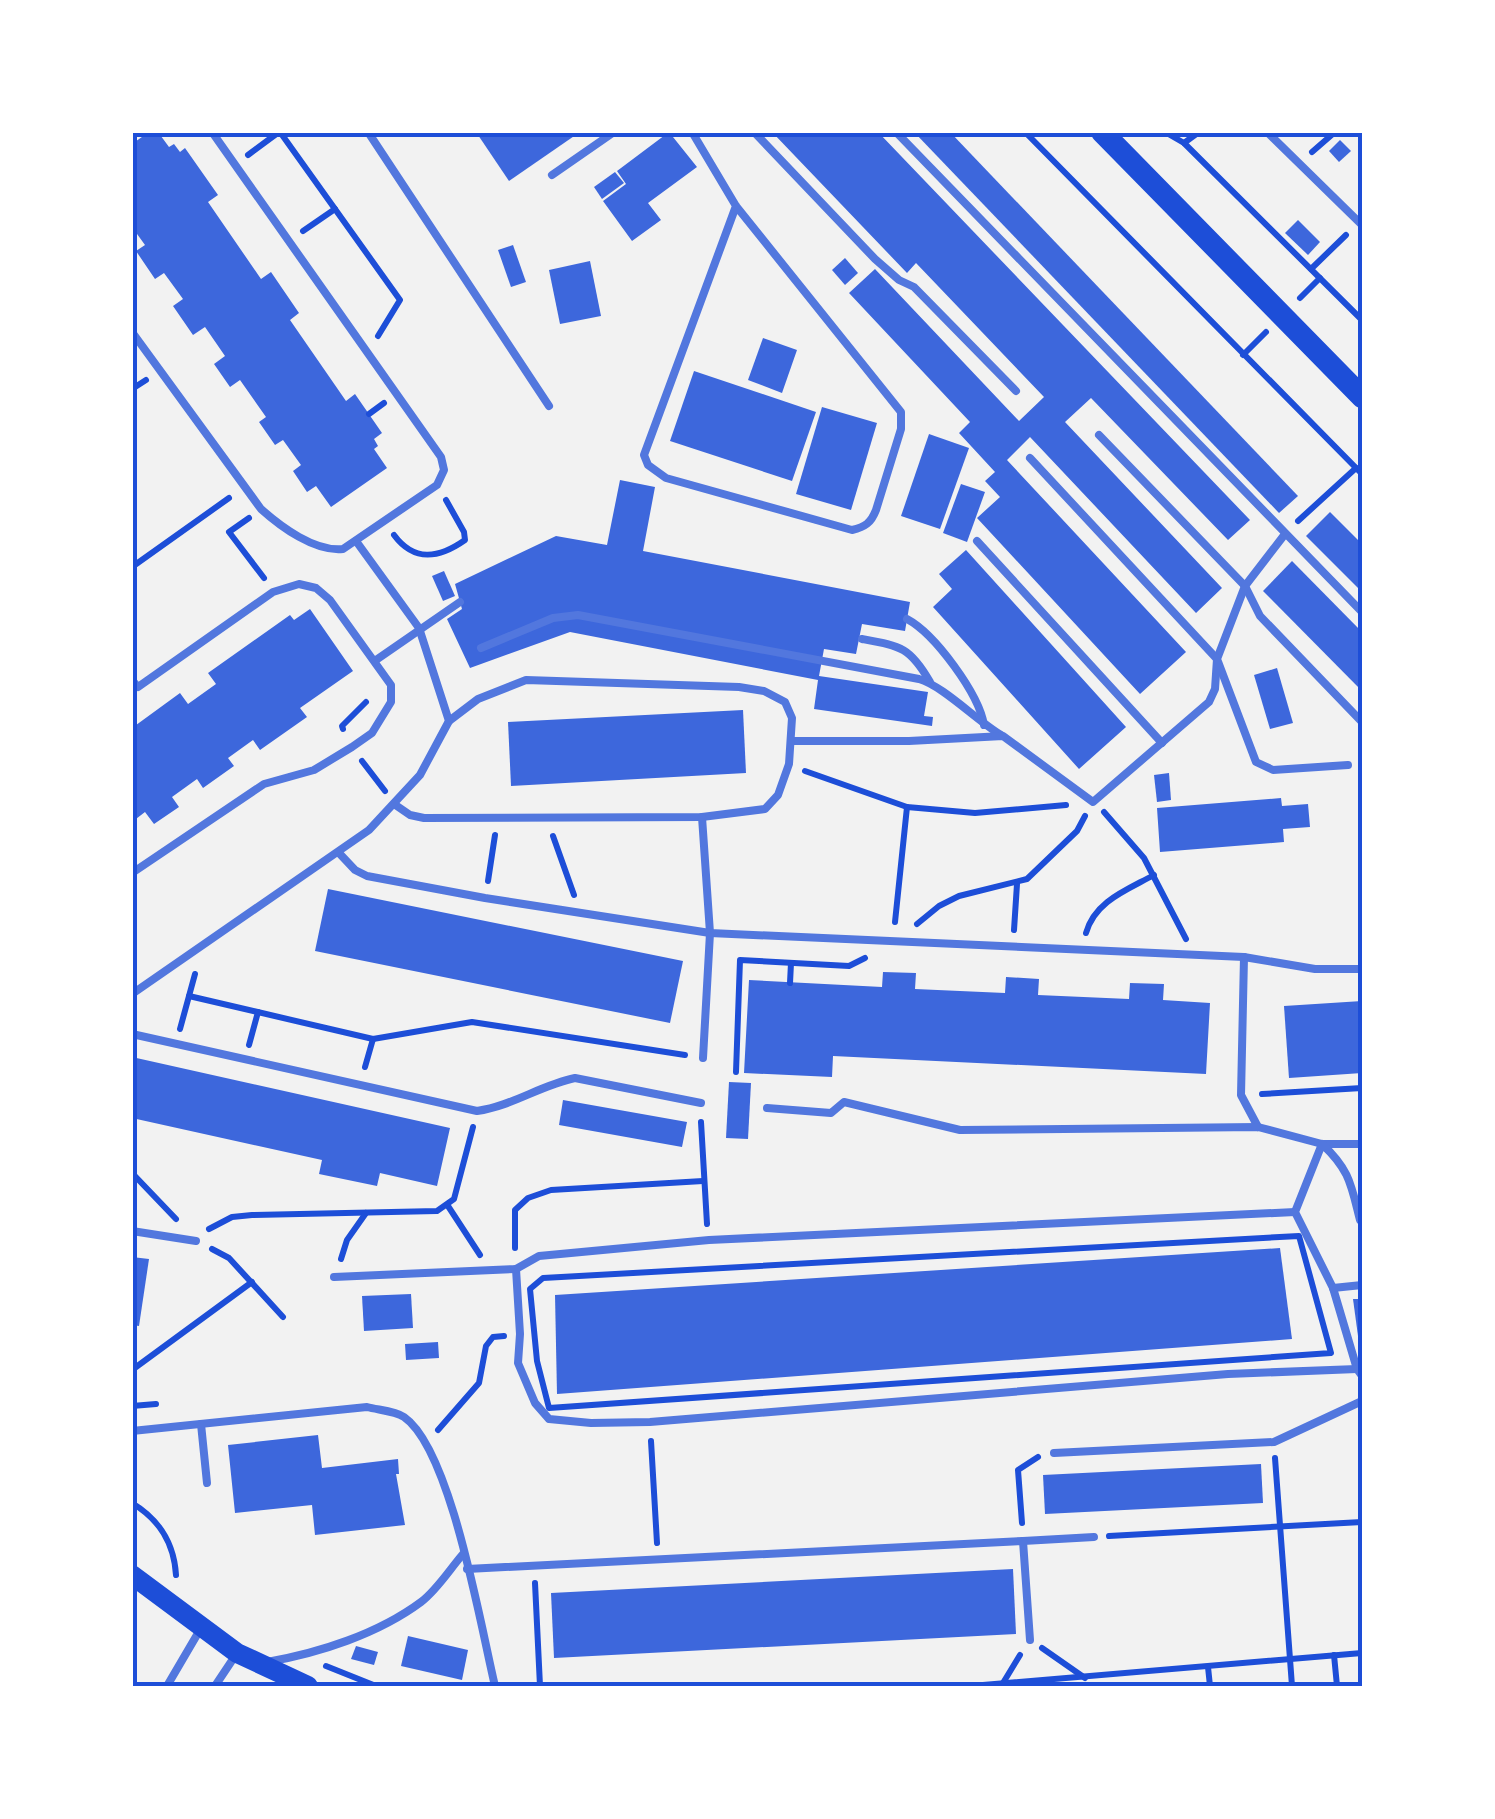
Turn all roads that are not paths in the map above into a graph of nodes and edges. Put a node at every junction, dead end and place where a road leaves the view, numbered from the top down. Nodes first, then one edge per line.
1 (212, 132) edge
2 (368, 132) edge
3 (614, 132) edge
4 (692, 132) edge
5 (754, 132) edge
6 (896, 132) edge
7 (1102, 132) edge
8 (1266, 132) edge
9 (552, 175) dead end
10 (736, 206) junction
11 (1362, 225) edge
12 (132, 332) edge
13 (1016, 390) dead end
14 (1362, 397) edge
15 (549, 406) dead end
16 (1099, 434) dead end
17 (1030, 458) dead end
18 (1285, 534) junction
19 (356, 541) junction
20 (977, 541) dead end
21 (1245, 586) junction
22 (460, 602) dead end
23 (1362, 612) edge
24 (907, 620) dead end
25 (419, 628) junction
26 (862, 639) dead end
27 (480, 648) dead end
28 (376, 660) junction
29 (1217, 660) junction
30 (930, 682) junction
31 (134, 686) edge
32 (448, 721) junction
33 (1362, 722) edge
34 (984, 724) junction
35 (1003, 736) junction
36 (791, 741) junction
37 (1162, 743) junction
38 (1348, 765) dead end
39 (394, 804) junction
40 (702, 817) junction
41 (338, 853) junction
42 (132, 874) edge
43 (710, 932) junction
44 (1244, 957) junction
45 (1362, 969) edge
46 (132, 994) edge
47 (132, 1034) edge
48 (703, 1058) road end
49 (702, 1102) dead end
50 (766, 1108) dead end
51 (1258, 1128) junction
52 (1322, 1144) junction
53 (1362, 1144) edge
54 (1295, 1212) junction
55 (1360, 1220) dead end
56 (132, 1231) edge
57 (196, 1241) road end
58 (516, 1269) junction
59 (334, 1277) road end
60 (1362, 1286) edge
61 (1333, 1288) junction
62 (1360, 1372) edge
63 (1362, 1401) edge
64 (201, 1424) junction
65 (132, 1431) edge
66 (1054, 1454) road end
67 (208, 1483) dead end
68 (1094, 1537) road end
69 (1024, 1541) junction
70 (463, 1554) junction
71 (467, 1569) junction
72 (132, 1575) edge
73 (200, 1628) junction
74 (1030, 1640) road end
75 (246, 1658) junction
76 (167, 1686) edge
77 (215, 1686) edge
78 (308, 1686) edge
79 (495, 1686) edge

1 - 19 lane
2 - 15 lane
3 - 9 lane
4 - 10 lane
5 - 13 lane
6 - 18 lane
7 - 14 main road
8 - 11 lane
10 - 10 lane
12 - 19 lane
16 - 21 lane
17 - 29 lane
18 - 21 lane
18 - 23 lane
19 - 25 lane
20 - 37 lane
21 - 29 lane
21 - 33 lane
22 - 25 lane
24 - 34 lane
25 - 28 lane
25 - 32 lane
26 - 30 lane
27 - 30 lane
28 - 31 lane
28 - 42 lane
29 - 37 lane
29 - 38 lane
30 - 34 lane
32 - 36 lane
32 - 39 lane
34 - 35 lane
35 - 36 lane
35 - 37 lane
36 - 40 lane
39 - 40 lane
39 - 41 lane
40 - 43 lane
41 - 43 lane
41 - 46 lane
43 - 44 lane
43 - 48 lane
44 - 45 lane
44 - 51 lane
47 - 49 lane
50 - 51 lane
51 - 52 lane
52 - 53 lane
52 - 54 lane
52 - 55 lane
54 - 58 lane
54 - 61 lane
56 - 57 lane
58 - 59 lane
58 - 62 lane
60 - 61 lane
61 - 62 lane
63 - 66 lane
64 - 65 lane
64 - 67 lane
64 - 70 lane
68 - 69 lane
69 - 71 lane
69 - 74 lane
70 - 71 lane
70 - 75 lane
71 - 79 lane
72 - 73 main road
73 - 75 main road
73 - 76 lane
75 - 77 lane
75 - 78 main road

